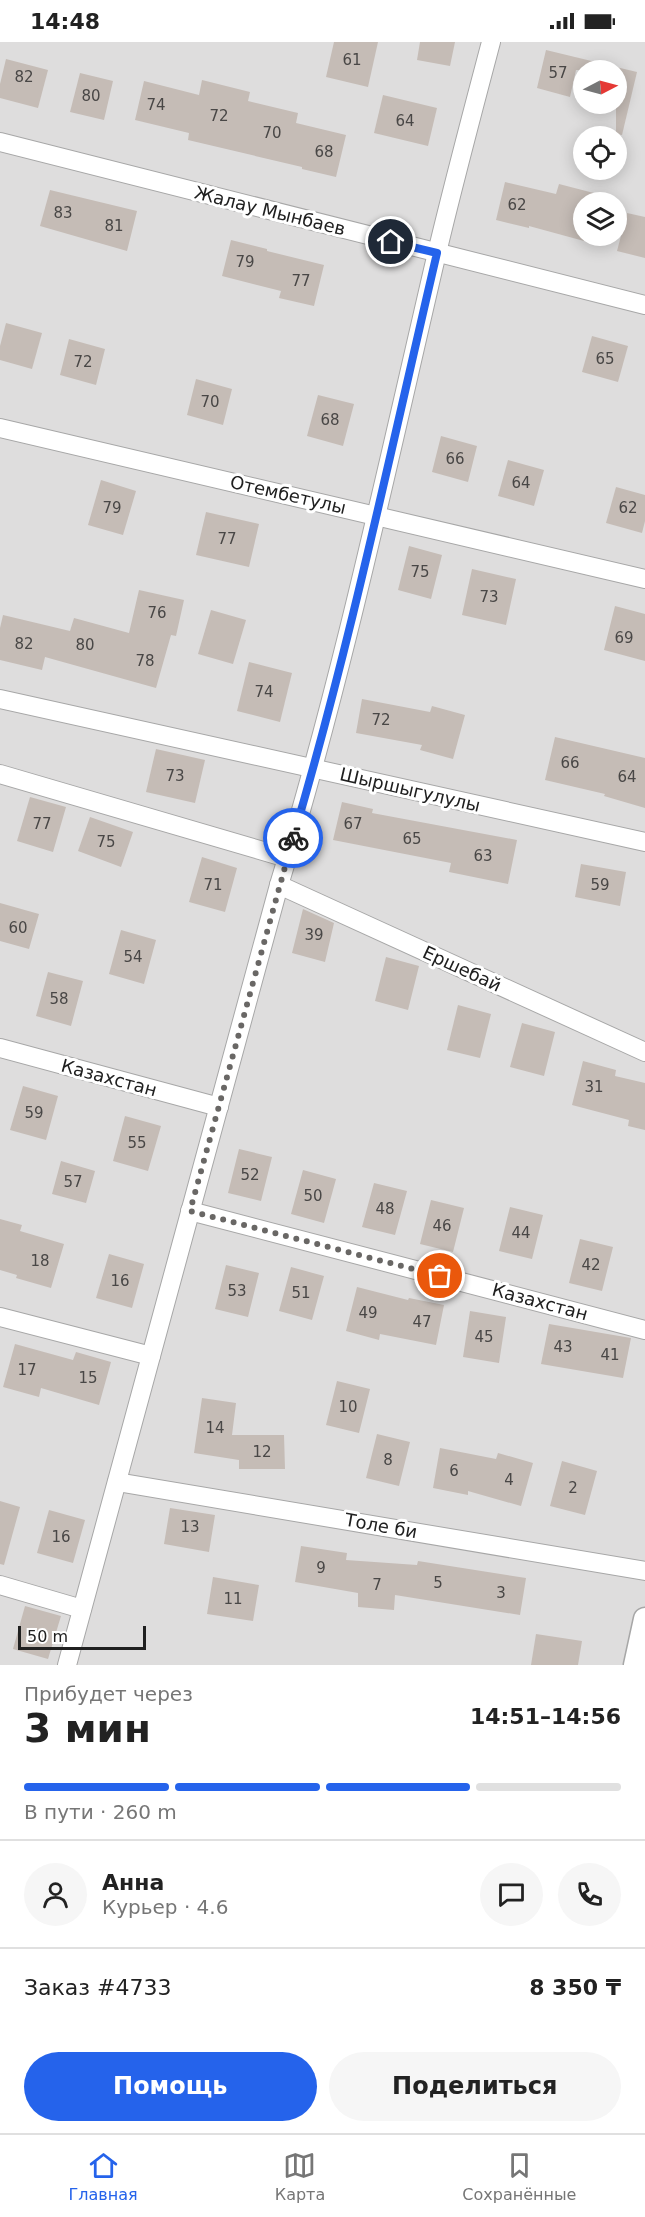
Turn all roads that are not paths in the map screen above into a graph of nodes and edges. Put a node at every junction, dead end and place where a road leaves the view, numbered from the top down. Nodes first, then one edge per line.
1 (491, 42) edge
2 (0, 142) edge
3 (437, 253) junction
4 (645, 305) edge
5 (0, 428) edge
6 (376, 515) junction
7 (645, 579) edge
8 (0, 699) edge
9 (314, 768) junction
10 (0, 774) edge
11 (645, 842) edge
12 (287, 858) junction
13 (279, 885) junction
14 (0, 1048) edge
15 (645, 1052) edge
16 (219, 1107) junction
17 (190, 1211) junction
18 (0, 1317) edge
19 (645, 1330) edge
20 (151, 1356) junction
21 (117, 1482) junction
22 (645, 1571) edge
23 (0, 1585) edge
24 (82, 1609) junction
25 (645, 1619) edge
26 (67, 1665) edge
27 (635, 1665) edge

1 - 3 street
2 - 3 street, Жалау Мынбаев
3 - 4 street, Жалау Мынбаев
3 - 6 street
5 - 6 street, Отембетулы
6 - 7 street, Отембетулы
6 - 9 street
8 - 9 street, Шыршыгулулы
9 - 11 street, Шыршыгулулы
9 - 12 street
10 - 12 street
12 - 13 street
13 - 15 street, Ершебай
13 - 16 street
14 - 16 street, Казахстан
16 - 17 street
17 - 19 street, Казахстан
17 - 20 street
18 - 20 street
20 - 21 street
21 - 22 street, Толе би
21 - 24 street
23 - 24 street
24 - 26 street
25 - 27 street

